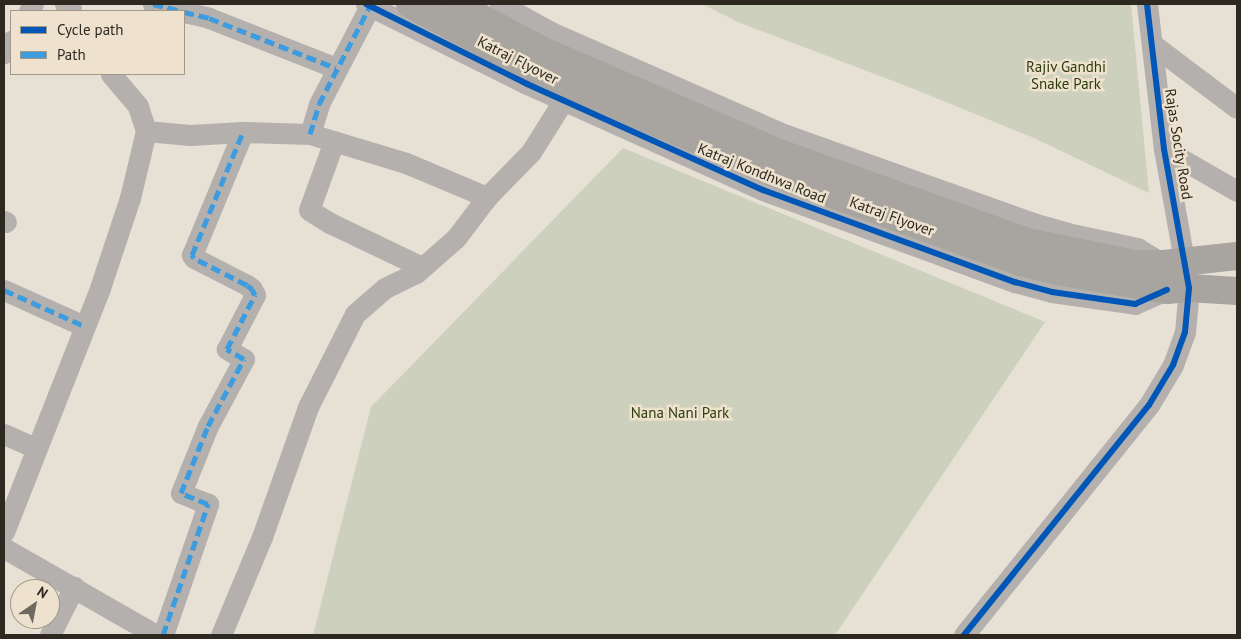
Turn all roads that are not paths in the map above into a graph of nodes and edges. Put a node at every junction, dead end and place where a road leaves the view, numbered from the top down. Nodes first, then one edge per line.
1 (153, 4) edge
2 (410, 4) edge
3 (455, 4) edge
4 (500, 4) edge
5 (1147, 4) edge
6 (368, 5) edge
7 (176, 10) edge
8 (185, 12) edge
9 (1152, 44) junction
10 (336, 68) junction
11 (112, 75) edge
12 (563, 101) junction
13 (1237, 108) edge
14 (146, 131) junction
15 (243, 132) junction
16 (310, 134) junction
17 (334, 141) junction
18 (1164, 148) junction
19 (1237, 191) edge
20 (487, 197) junction
21 (1237, 256) edge
22 (422, 267) junction
23 (1133, 274) junction
24 (1176, 276) junction
25 (4, 290) edge
26 (1237, 292) edge
27 (84, 326) junction
28 (4, 434) edge
29 (36, 448) junction
30 (4, 532) edge
31 (4, 548) edge
32 (74, 587) junction
33 (50, 635) edge
34 (156, 635) edge
35 (163, 635) edge
36 (221, 635) edge
37 (964, 635) edge

1 - 7 street
2 - 23 highway, Katraj Flyover
3 - 23 highway, Katraj Flyover
4 - 24 street
5 - 9 street, Rajas Socity Road
6 - 10 street
6 - 12 street, Katraj Kondhwa Road
8 - 10 street
9 - 13 street
9 - 18 street, Rajas Socity Road
10 - 16 street
11 - 14 street
12 - 20 street
12 - 24 street, Katraj Kondhwa Road
14 - 15 street
14 - 27 street
15 - 16 street
15 - 35 street
16 - 17 street
17 - 20 street
17 - 22 street
18 - 19 street
18 - 24 street, Rajas Socity Road
20 - 22 street
21 - 24 highway
22 - 36 street
23 - 24 highway, Katraj Flyover
24 - 26 highway
24 - 37 street, Rajas Socity Road
25 - 27 street
27 - 29 street
28 - 29 street
29 - 30 street
31 - 32 street
32 - 33 street
32 - 34 street

